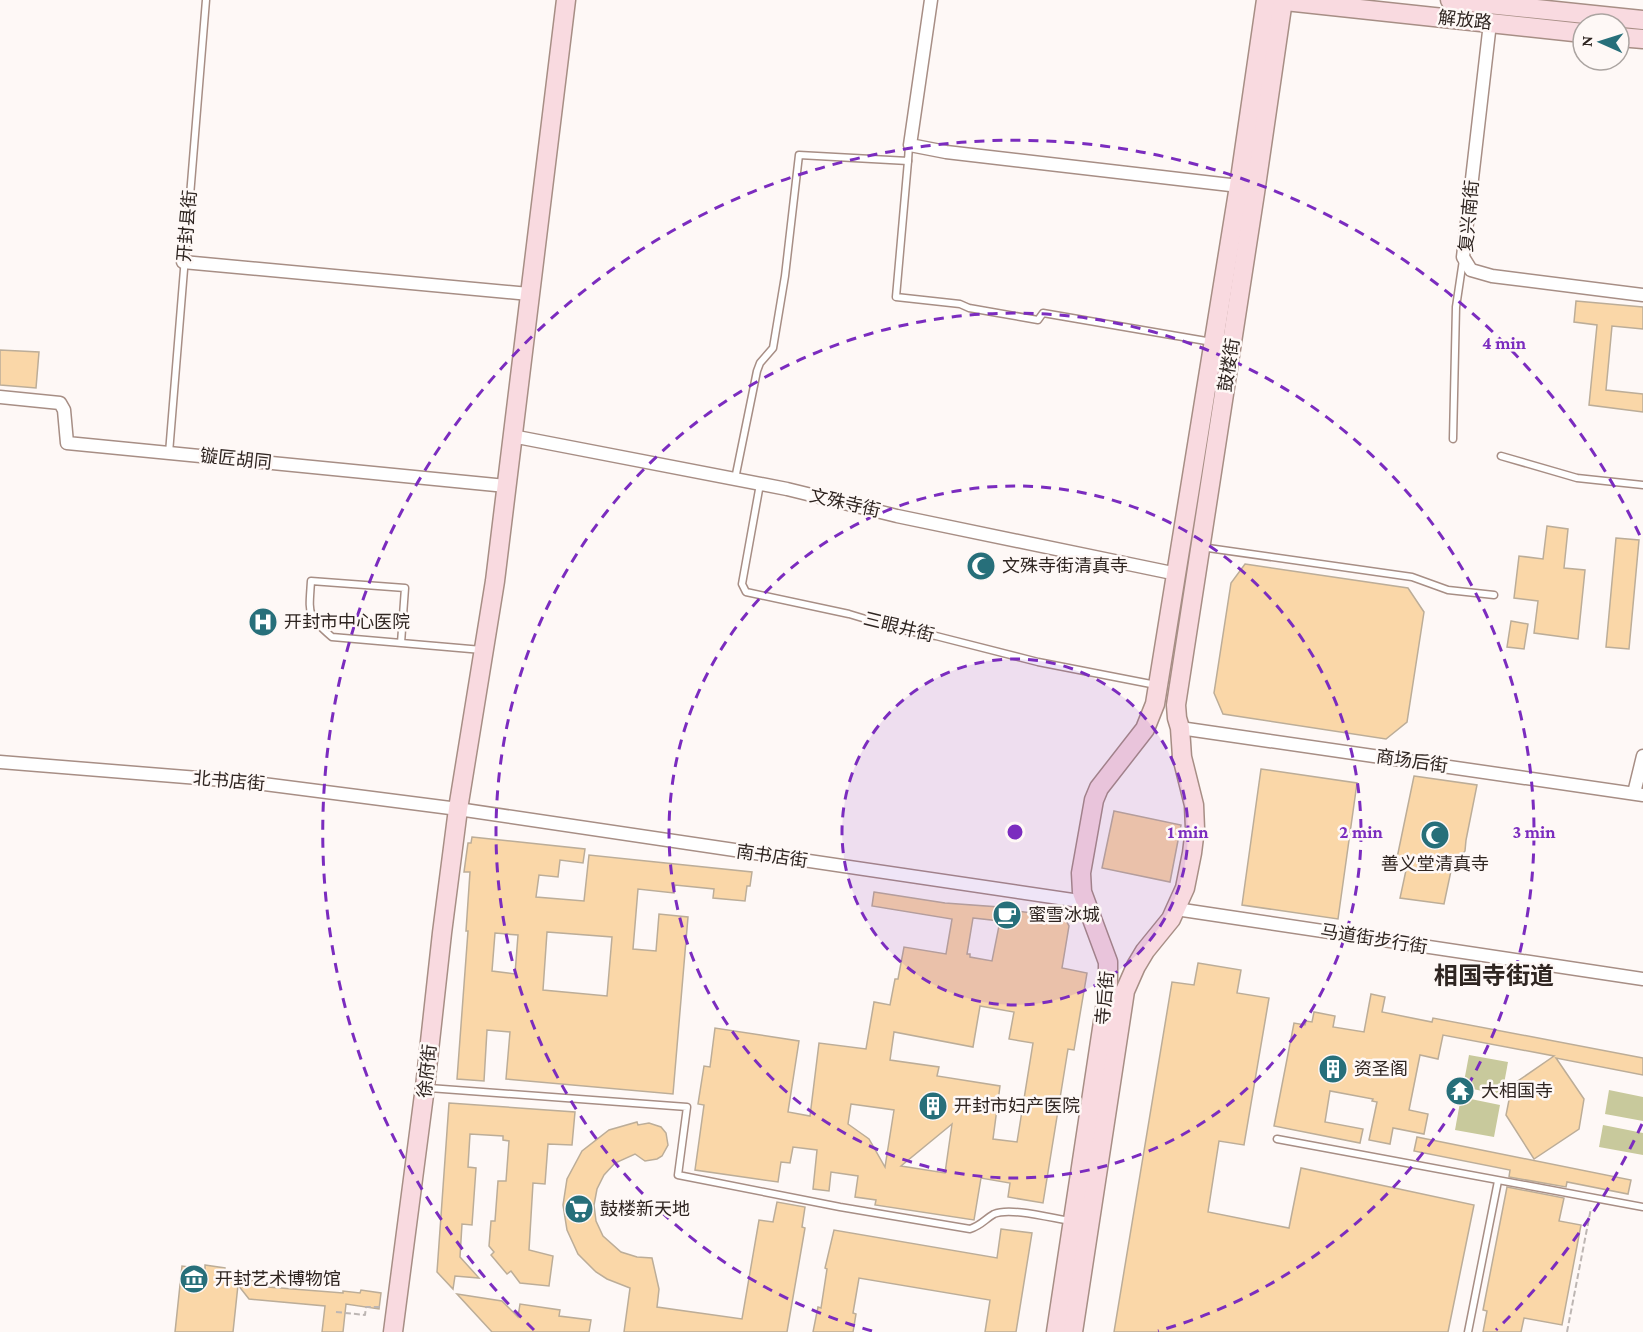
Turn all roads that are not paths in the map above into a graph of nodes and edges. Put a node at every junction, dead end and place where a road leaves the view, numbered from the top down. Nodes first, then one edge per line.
1 (206, 0) edge
2 (566, 0) edge
3 (931, 0) edge
4 (1277, 0) edge
5 (1450, 0) edge
6 (1643, 20) edge
7 (1490, 23) junction
8 (1571, 32) edge
9 (910, 145) junction
10 (908, 161) junction
11 (1239, 186) junction
12 (1463, 257) junction
13 (183, 262) junction
14 (529, 294) junction
15 (1643, 295) edge
16 (1214, 342) junction
17 (0, 397) edge
18 (512, 436) junction
19 (1453, 439) dead end
20 (169, 453) junction
21 (1501, 456) dead end
22 (735, 480) junction
23 (760, 484) junction
24 (1643, 485) edge
25 (506, 486) junction
26 (1201, 547) junction
27 (1177, 574) junction
28 (1494, 595) dead end
29 (401, 643) junction
30 (483, 650) junction
31 (1159, 686) junction
32 (1180, 728) junction
33 (1643, 756) edge
34 (1, 762) edge
35 (0, 775) edge
36 (1638, 794) edge
37 (458, 809) junction
38 (1086, 902) junction
39 (1176, 909) junction
40 (1643, 979) edge
41 (425, 1087) junction
42 (1277, 1139) dead end
43 (1498, 1180) junction
44 (1643, 1207) edge
45 (1074, 1221) junction
46 (393, 1332) edge
47 (1056, 1332) edge
48 (1073, 1332) edge
49 (1468, 1332) edge

1 - 13 lane, 开封县街
2 - 14 street, 徐府街
3 - 9 street
4 - 7 street, 解放路
4 - 11 street, 鼓楼街
4 - 26 street, 鼓楼街
5 - 6 street, 解放路
7 - 8 street, 解放路
7 - 12 street, 复兴南街
9 - 10 lane
9 - 11 street
10 - 16 lane
10 - 22 lane
11 - 16 street, 鼓楼街
12 - 15 street, 复兴南街
12 - 19 lane
13 - 14 street
13 - 20 lane, 开封县街
14 - 18 street, 徐府街
16 - 27 street, 鼓楼街
17 - 20 street, 镟匠胡同
18 - 22 street, 文殊寺街
18 - 25 street, 徐府街
20 - 25 street, 镟匠胡同
21 - 24 lane
22 - 23 street, 文殊寺街
23 - 27 street, 文殊寺街
23 - 31 lane, 三眼井街
25 - 30 street, 徐府街
26 - 28 lane
26 - 32 street, 鼓楼街
27 - 31 street, 鼓楼街
29 - 29 lane
29 - 30 lane
30 - 37 street, 徐府街
31 - 38 street, 寺后街
32 - 36 street, 商场后街
32 - 39 street, 寺后街
33 - 36 street
34 - 35 street
34 - 37 street, 北书店街
37 - 38 street, 南书店街
37 - 41 street, 徐府街
38 - 45 street, 寺后街
39 - 40 street, 马道街步行街
39 - 48 street, 寺后街
41 - 45 lane
41 - 46 street, 徐府街
42 - 43 lane
43 - 44 lane
43 - 49 lane
45 - 47 street, 寺后街

